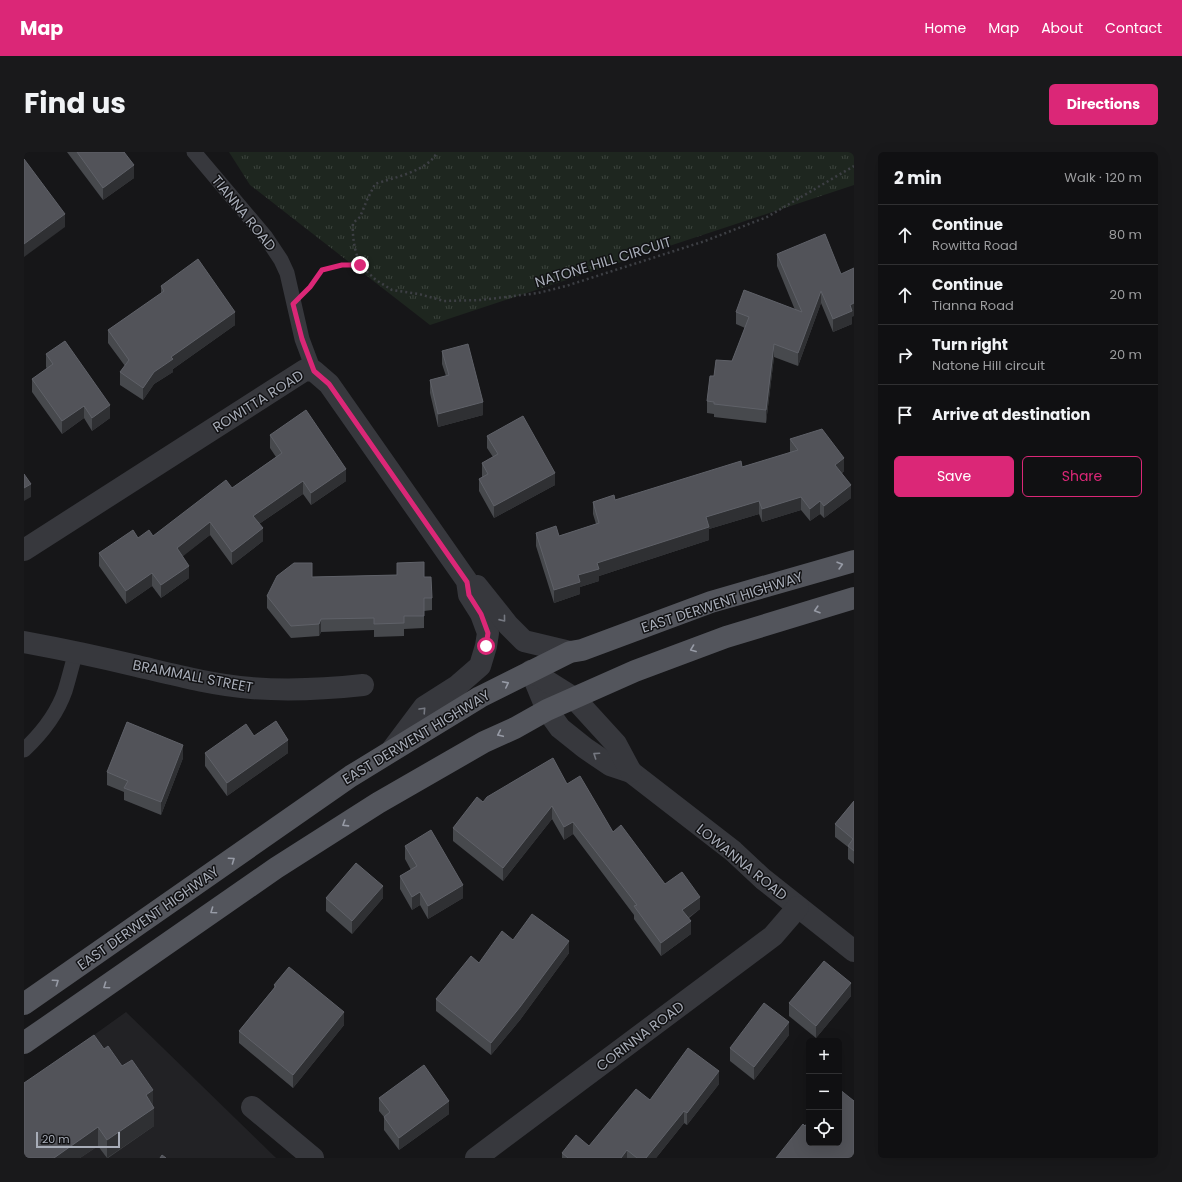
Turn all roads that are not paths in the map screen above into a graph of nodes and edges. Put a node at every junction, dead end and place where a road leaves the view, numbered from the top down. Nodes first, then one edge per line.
1 (194, 152) edge
2 (314, 371) junction
3 (24, 550) edge
4 (854, 561) edge
5 (467, 582) junction
6 (854, 598) edge
7 (24, 642) edge
8 (76, 652) junction
9 (570, 652) junction
10 (531, 672) junction
11 (364, 685) dead end
12 (574, 698) junction
13 (547, 710) junction
14 (24, 750) edge
15 (391, 751) junction
16 (631, 772) junction
17 (798, 907) junction
18 (854, 951) edge
19 (24, 1004) edge
20 (24, 1043) edge
21 (252, 1108) dead end
22 (313, 1158) edge
23 (476, 1158) edge

1 - 2 lane, TIANNA ROAD
2 - 3 street, ROWITTA ROAD
2 - 5 street, ROWITTA ROAD
9 -> 4 main road, EAST DERWENT HIGHWAY
5 -> 9 street, ROWITTA ROAD
15 -> 5 street, ROWITTA ROAD
6 -> 12 main road
7 - 8 street, BRAMMALL STREET
8 - 11 street, BRAMMALL STREET
8 - 14 lane
9 - 10 main road, EAST DERWENT HIGHWAY
10 - 12 street, LOWANNA ROAD
10 - 13 street, LOWANNA ROAD
15 -> 10 main road, EAST DERWENT HIGHWAY
12 - 13 main road
12 - 16 street, LOWANNA ROAD
16 -> 13 street, LOWANNA ROAD
13 -> 20 main road
19 -> 15 main road, EAST DERWENT HIGHWAY
16 - 17 street, LOWANNA ROAD
17 - 18 street, LOWANNA ROAD
17 - 23 street, CORINNA ROAD
21 - 22 street

